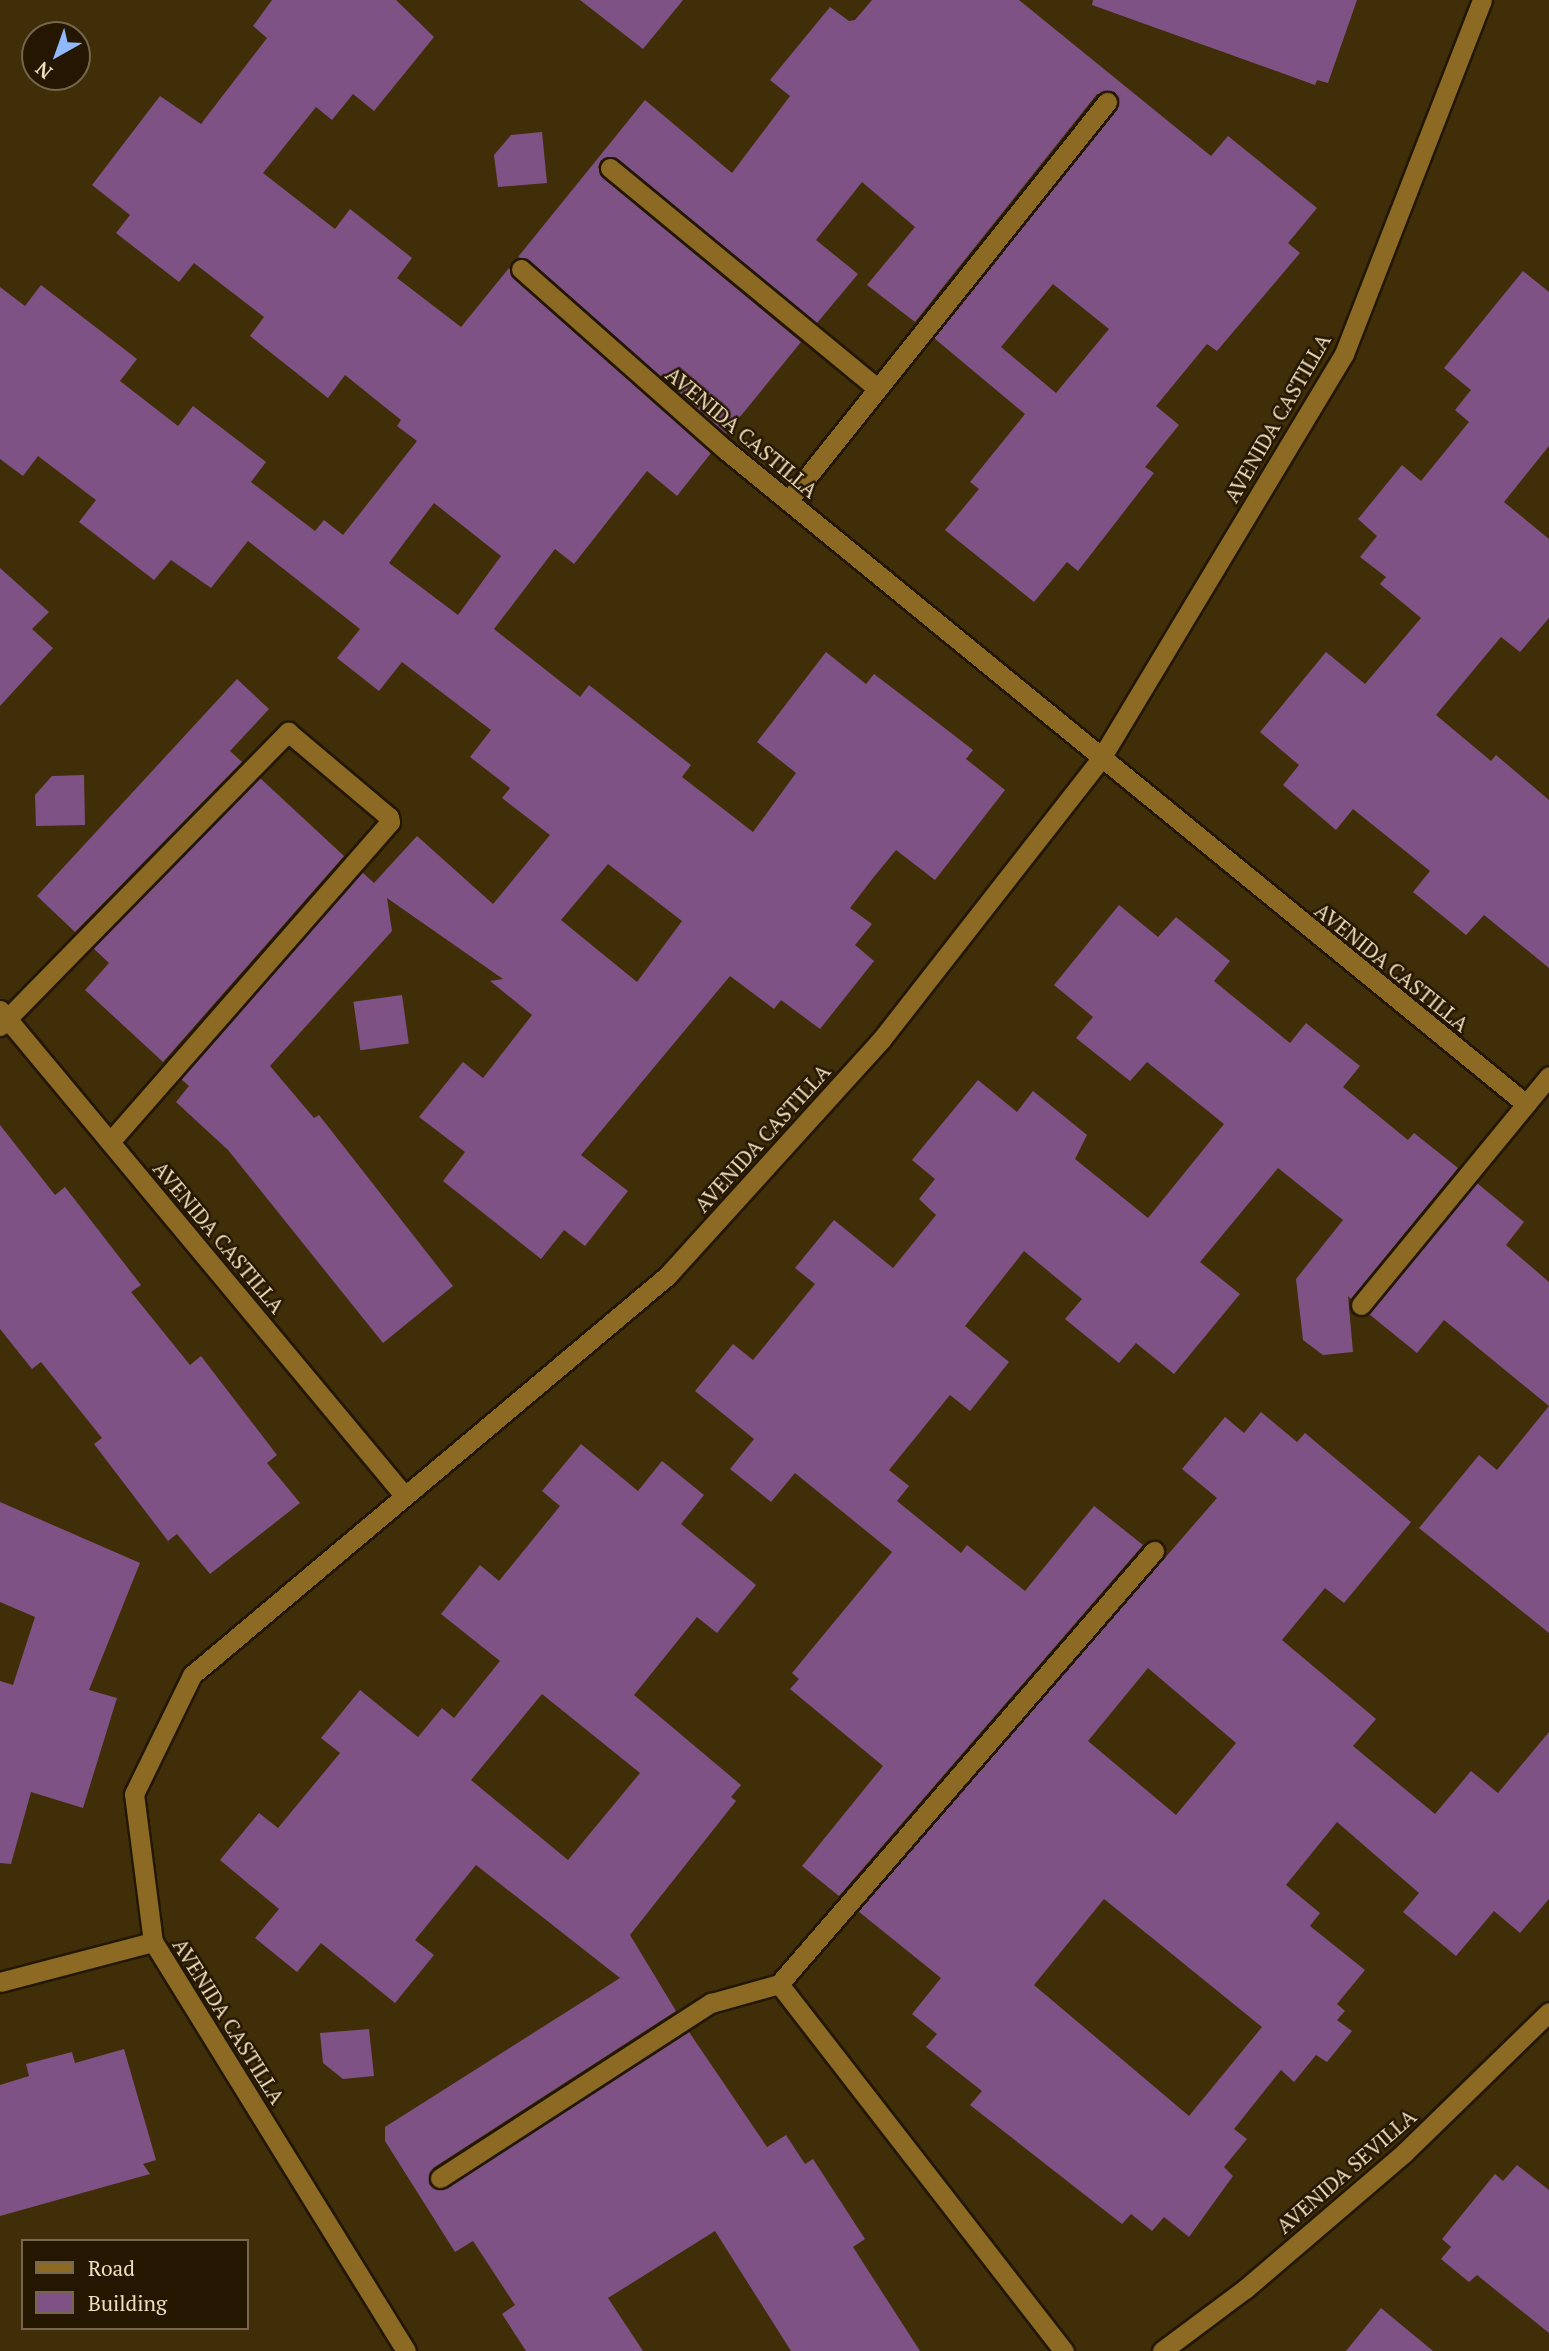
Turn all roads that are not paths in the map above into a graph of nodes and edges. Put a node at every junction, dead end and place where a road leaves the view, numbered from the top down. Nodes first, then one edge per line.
1 (1482, 0) edge
2 (1107, 102) dead end
3 (610, 168) dead end
4 (521, 269) dead end
5 (876, 387) junction
6 (788, 501) junction
7 (1100, 760) junction
8 (3, 1019) edge
9 (1549, 1076) edge
10 (1526, 1104) junction
11 (110, 1142) junction
12 (1361, 1305) dead end
13 (403, 1493) junction
14 (1154, 1551) dead end
15 (153, 1942) junction
16 (0, 1982) edge
17 (779, 1984) junction
18 (1549, 2012) edge
19 (440, 2178) dead end
20 (406, 2351) edge
21 (1064, 2351) edge
22 (1162, 2351) edge

1 - 7 street, AVENIDA CASTILLA
2 - 5 street
3 - 5 street
4 - 6 street, AVENIDA CASTILLA
5 - 6 street
6 - 7 street, AVENIDA CASTILLA
7 - 10 street, AVENIDA CASTILLA
7 - 13 street, AVENIDA CASTILLA
8 - 11 street, AVENIDA CASTILLA
8 - 11 street
9 - 10 street
10 - 12 street
11 - 13 street, AVENIDA CASTILLA
13 - 15 street, AVENIDA CASTILLA
14 - 17 street
15 - 16 street
15 - 20 street, AVENIDA CASTILLA
17 - 19 street
17 - 21 street
18 - 22 street, AVENIDA SEVILLA

